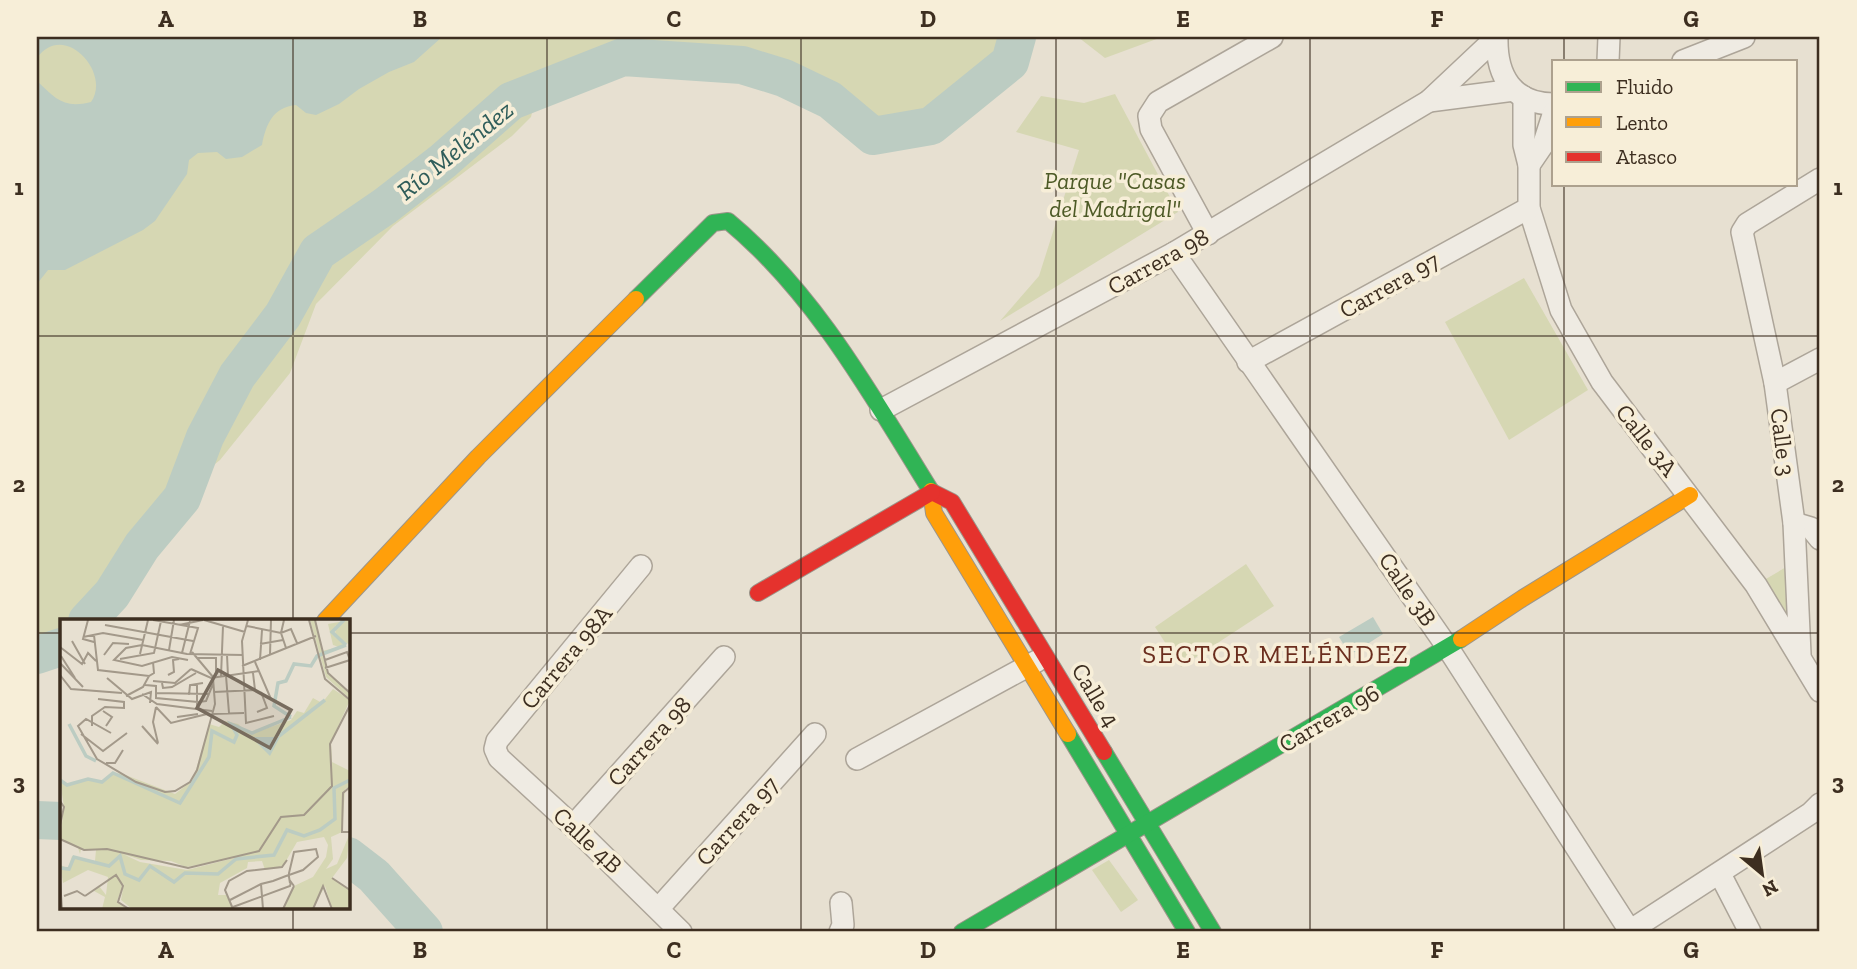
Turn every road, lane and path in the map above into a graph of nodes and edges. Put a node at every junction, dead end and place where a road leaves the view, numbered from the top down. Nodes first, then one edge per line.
1 (1272, 37) edge
2 (1497, 37) edge
3 (1744, 37) edge
4 (1686, 60) edge
5 (1519, 93) junction
6 (1429, 101) junction
7 (1552, 104) edge
8 (1552, 118) edge
9 (1529, 165) junction
10 (1820, 179) edge
11 (1529, 208) junction
12 (1208, 234) junction
13 (1174, 253) junction
14 (1820, 359) edge
15 (1248, 362) junction
16 (1776, 383) junction
17 (881, 410) junction
18 (932, 492) junction
19 (1690, 495) junction
20 (1794, 523) junction
21 (1820, 539) edge
22 (641, 566) dead end
23 (758, 593) dead end
24 (327, 619) edge
25 (1448, 648) junction
26 (1046, 656) junction
27 (1800, 656) junction
28 (724, 657) dead end
29 (1026, 667) junction
30 (1820, 691) edge
31 (815, 734) dead end
32 (495, 749) joint
33 (858, 759) dead end
34 (1820, 804) edge
35 (1149, 824) junction
36 (573, 825) junction
37 (1128, 836) junction
38 (1720, 874) junction
39 (841, 903) dead end
40 (659, 908) junction
41 (680, 932) edge
42 (840, 932) edge
43 (962, 932) edge
44 (1187, 932) edge
45 (1213, 932) edge
46 (1629, 932) edge
47 (1750, 932) edge

1 - 12 street
2 - 5 street
2 - 6 street, Carrera 98
3 - 4 street
5 - 6 street, Carrera 98
5 - 7 street
5 - 9 street, Calle 3A
6 - 12 street, Carrera 98
8 - 9 street
9 - 11 street, Calle 3A
10 - 16 street, Calle 3
11 - 15 street, Carrera 97
11 - 19 street, Calle 3A
12 - 13 street, Carrera 98
13 - 15 street, Calle 3B
13 - 17 street, Carrera 98
14 - 16 street
15 - 25 street, Calle 3B
16 - 20 street, Calle 3
17 - 18 street, Calle 4
17 - 24 street, Calle 4
18 - 23 street
18 - 26 street, Calle 4
18 - 29 street, Calle 4
19 - 25 street, Carrera 96
19 - 27 street, Calle 3A
20 - 21 street
20 - 27 street, Calle 3
22 - 32 street, Carrera 98A
25 - 35 street, Carrera 96
25 - 46 street, Calle 3B
26 - 29 street
26 - 35 street, Calle 4
27 - 30 street, Calle 3A
28 - 36 street, Carrera 98
29 - 33 street
29 - 37 street, Calle 4
31 - 40 street, Carrera 97
32 - 36 street, Calle 4B
34 - 38 street
35 - 37 street, Carrera 96
35 - 45 street, Calle 4
36 - 40 street, Calle 4B
37 - 43 street, Carrera 96
37 - 44 street, Calle 4
38 - 46 street
38 - 47 street
39 - 42 street
40 - 41 street, Calle 4B

